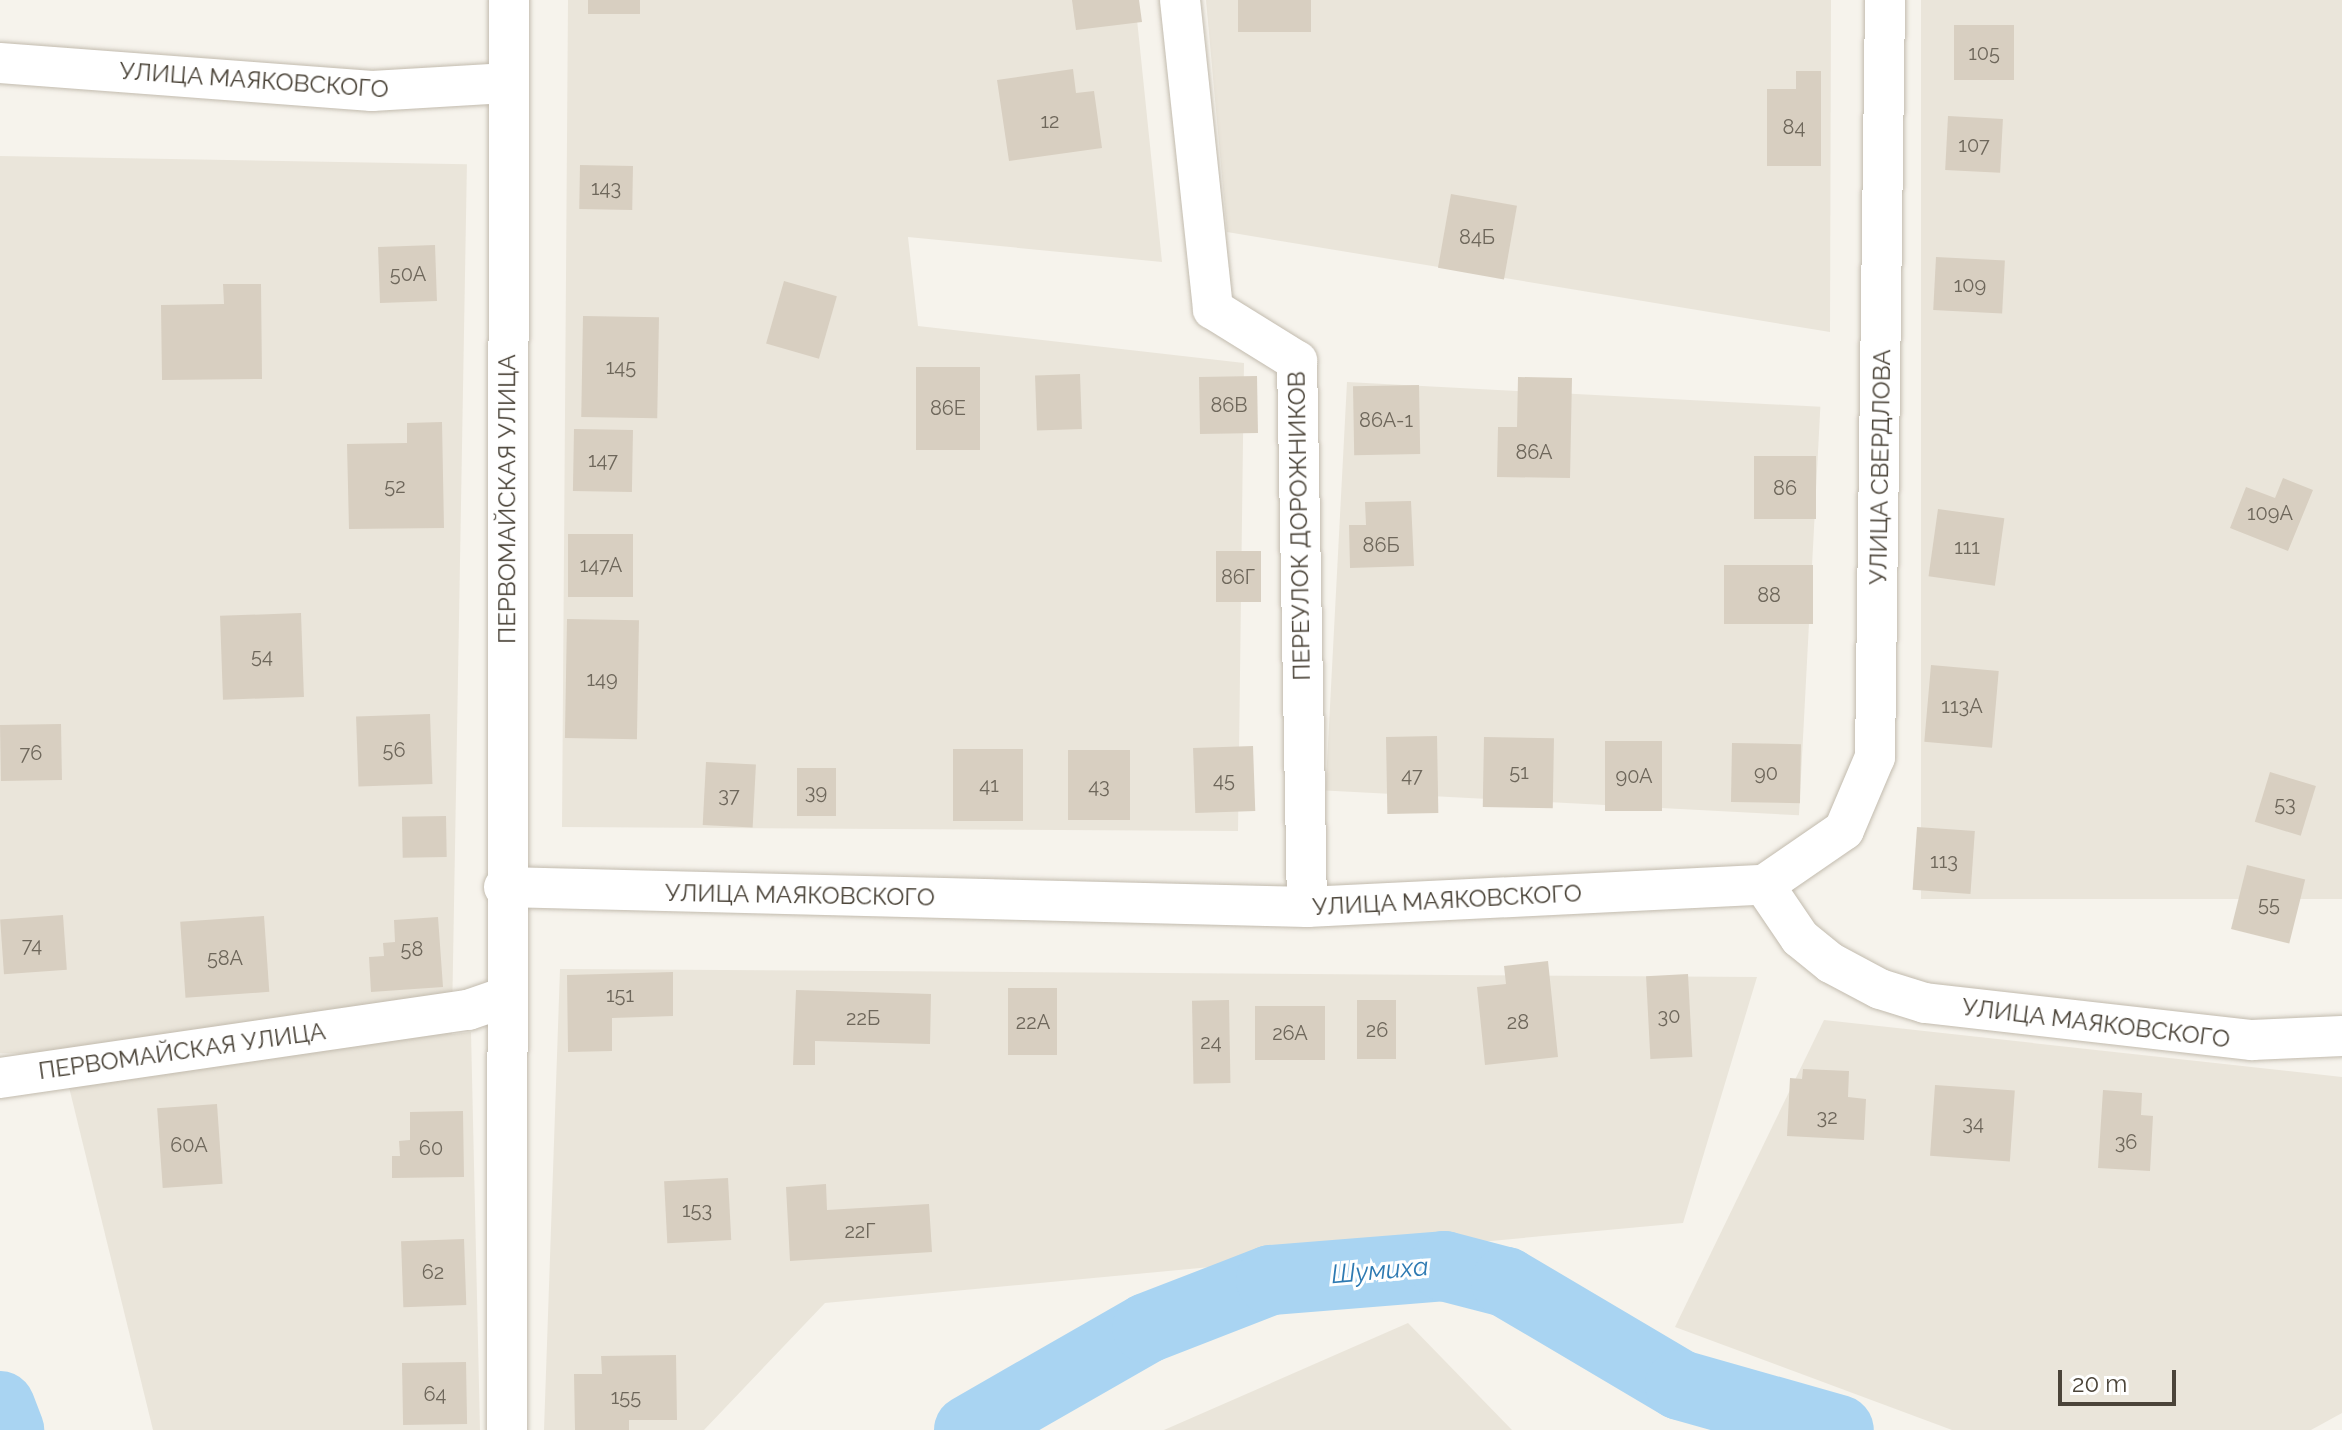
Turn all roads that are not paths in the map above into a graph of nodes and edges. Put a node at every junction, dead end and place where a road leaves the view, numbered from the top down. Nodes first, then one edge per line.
1 (509, 0) edge
2 (1180, 0) edge
3 (1885, 0) edge
4 (0, 63) edge
5 (508, 83) junction
6 (1764, 885) junction
7 (504, 887) junction
8 (1307, 907) junction
9 (505, 997) junction
10 (2342, 1036) edge
11 (0, 1078) edge
12 (507, 1430) edge

1 - 5 street, ПЕРВОМАЙСКАЯ УЛИЦА
2 - 8 street, ПЕРЕУЛОК ДОРОЖНИКОВ
3 - 6 street, УЛИЦА СВЕРДЛОВА
4 - 5 street, УЛИЦА МАЯКОВСКОГО
5 - 7 street, ПЕРВОМАЙСКАЯ УЛИЦА
6 - 8 street, УЛИЦА МАЯКОВСКОГО
6 - 10 street, УЛИЦА МАЯКОВСКОГО
7 - 8 street, УЛИЦА МАЯКОВСКОГО
7 - 9 street, ПЕРВОМАЙСКАЯ УЛИЦА
9 - 11 street, ПЕРВОМАЙСКАЯ УЛИЦА
9 - 12 street, ПЕРВОМАЙСКАЯ УЛИЦА

